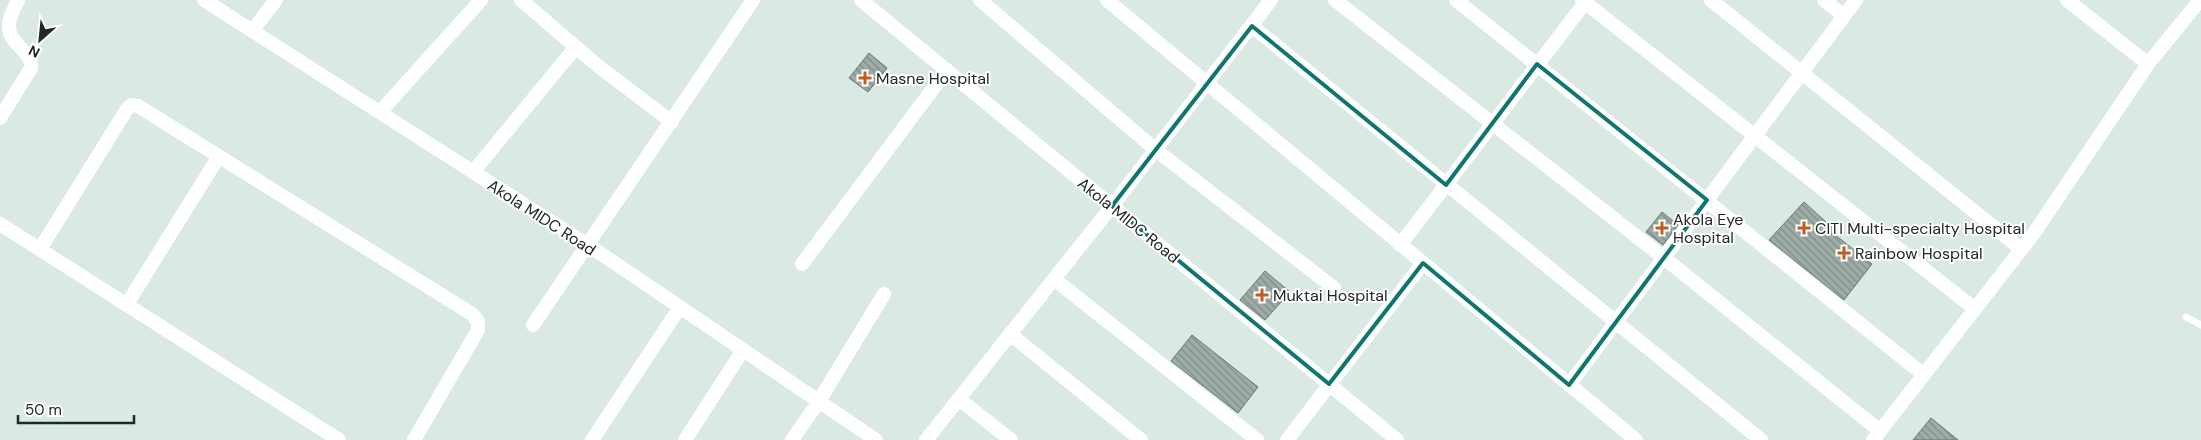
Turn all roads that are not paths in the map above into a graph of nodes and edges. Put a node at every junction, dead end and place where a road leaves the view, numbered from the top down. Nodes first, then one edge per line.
1 (18, 0) edge
2 (204, 0) edge
3 (276, 0) edge
4 (481, 0) edge
5 (521, 0) edge
6 (753, 0) edge
7 (861, 0) edge
8 (980, 0) edge
9 (1107, 0) edge
10 (1271, 0) edge
11 (1335, 0) edge
12 (1456, 0) edge
13 (1711, 0) edge
14 (1826, 0) edge
15 (1856, 0) edge
16 (2067, 0) edge
17 (1584, 1) edge
18 (2198, 8) edge
19 (1844, 16) junction
20 (1252, 26) junction
21 (252, 31) junction
22 (576, 47) junction
23 (1537, 64) junction
24 (2148, 64) junction
25 (947, 70) junction
26 (1802, 73) junction
27 (1207, 84) junction
28 (380, 112) junction
29 (0, 118) edge
30 (672, 122) junction
31 (1493, 123) junction
32 (1754, 137) junction
33 (1156, 150) junction
34 (219, 156) junction
35 (473, 172) junction
36 (1446, 185) junction
37 (1707, 200) junction
38 (1112, 206) junction
39 (0, 224) edge
40 (1400, 245) junction
41 (586, 246) junction
42 (40, 249) junction
43 (2021, 249) junction
44 (1664, 258) junction
45 (1423, 263) junction
46 (802, 264) dead end
47 (1054, 279) junction
48 (1334, 288) dead end
49 (884, 294) dead end
50 (127, 304) junction
51 (680, 307) junction
52 (1975, 309) junction
53 (2186, 317) dead end
54 (1615, 323) junction
55 (533, 325) dead end
56 (2201, 325) edge
57 (1010, 334) junction
58 (743, 350) junction
59 (1924, 375) junction
60 (1329, 384) junction
61 (1569, 385) junction
62 (959, 399) junction
63 (819, 401) junction
64 (1876, 436) edge
65 (339, 440) edge
66 (414, 440) edge
67 (592, 440) edge
68 (685, 440) edge
69 (792, 440) edge
70 (876, 440) edge
71 (926, 440) edge
72 (1011, 440) edge
73 (1141, 440) edge
74 (1257, 440) edge
75 (1287, 440) edge
76 (1397, 440) edge
77 (1636, 440) edge
78 (1761, 440) edge

1 - 29 street
2 - 21 street, Akola MIDC Road
3 - 21 street
4 - 28 street
5 - 22 street
6 - 30 street
7 - 25 street, Akola MIDC Road
8 - 33 street
9 - 27 street
10 - 20 street
11 - 31 street
12 - 23 street
13 - 26 street
14 - 19 street
15 - 19 street
16 - 24 street
17 - 23 street
17 - 32 street
18 - 24 street
19 - 26 street
20 - 27 street
20 - 36 street
21 - 28 street, Akola MIDC Road
22 - 30 street
22 - 35 street
23 - 31 street
23 - 37 street
24 - 43 street
25 - 38 street, Akola MIDC Road
25 - 46 street
26 - 32 street
26 - 43 street
27 - 33 street
27 - 40 street
28 - 35 street, Akola MIDC Road
30 - 41 street
31 - 36 street
31 - 44 street
32 - 37 street
32 - 52 street
33 - 38 street
33 - 48 street
34 - 42 street
34 - 50 street
34 - 66 street
35 - 41 street, Akola MIDC Road
36 - 40 street
36 - 54 street
37 - 44 street
37 - 59 street
38 - 47 street
38 - 60 street, Akola MIDC Road
39 - 42 street
40 - 45 street
41 - 51 street, Akola MIDC Road
41 - 55 street
42 - 50 street
43 - 52 street
44 - 54 street
44 - 64 street
45 - 60 street
45 - 61 street
47 - 57 street
47 - 74 street
49 - 63 street
50 - 65 street
51 - 58 street, Akola MIDC Road
51 - 67 street
52 - 59 street
53 - 56 lane
54 - 61 street
54 - 78 street
57 - 62 street
57 - 73 street
58 - 63 street, Akola MIDC Road
58 - 68 street
59 - 64 street
60 - 75 street
60 - 76 street, Akola MIDC Road
61 - 77 street
62 - 71 street
62 - 72 street
63 - 69 street
63 - 70 street, Akola MIDC Road

